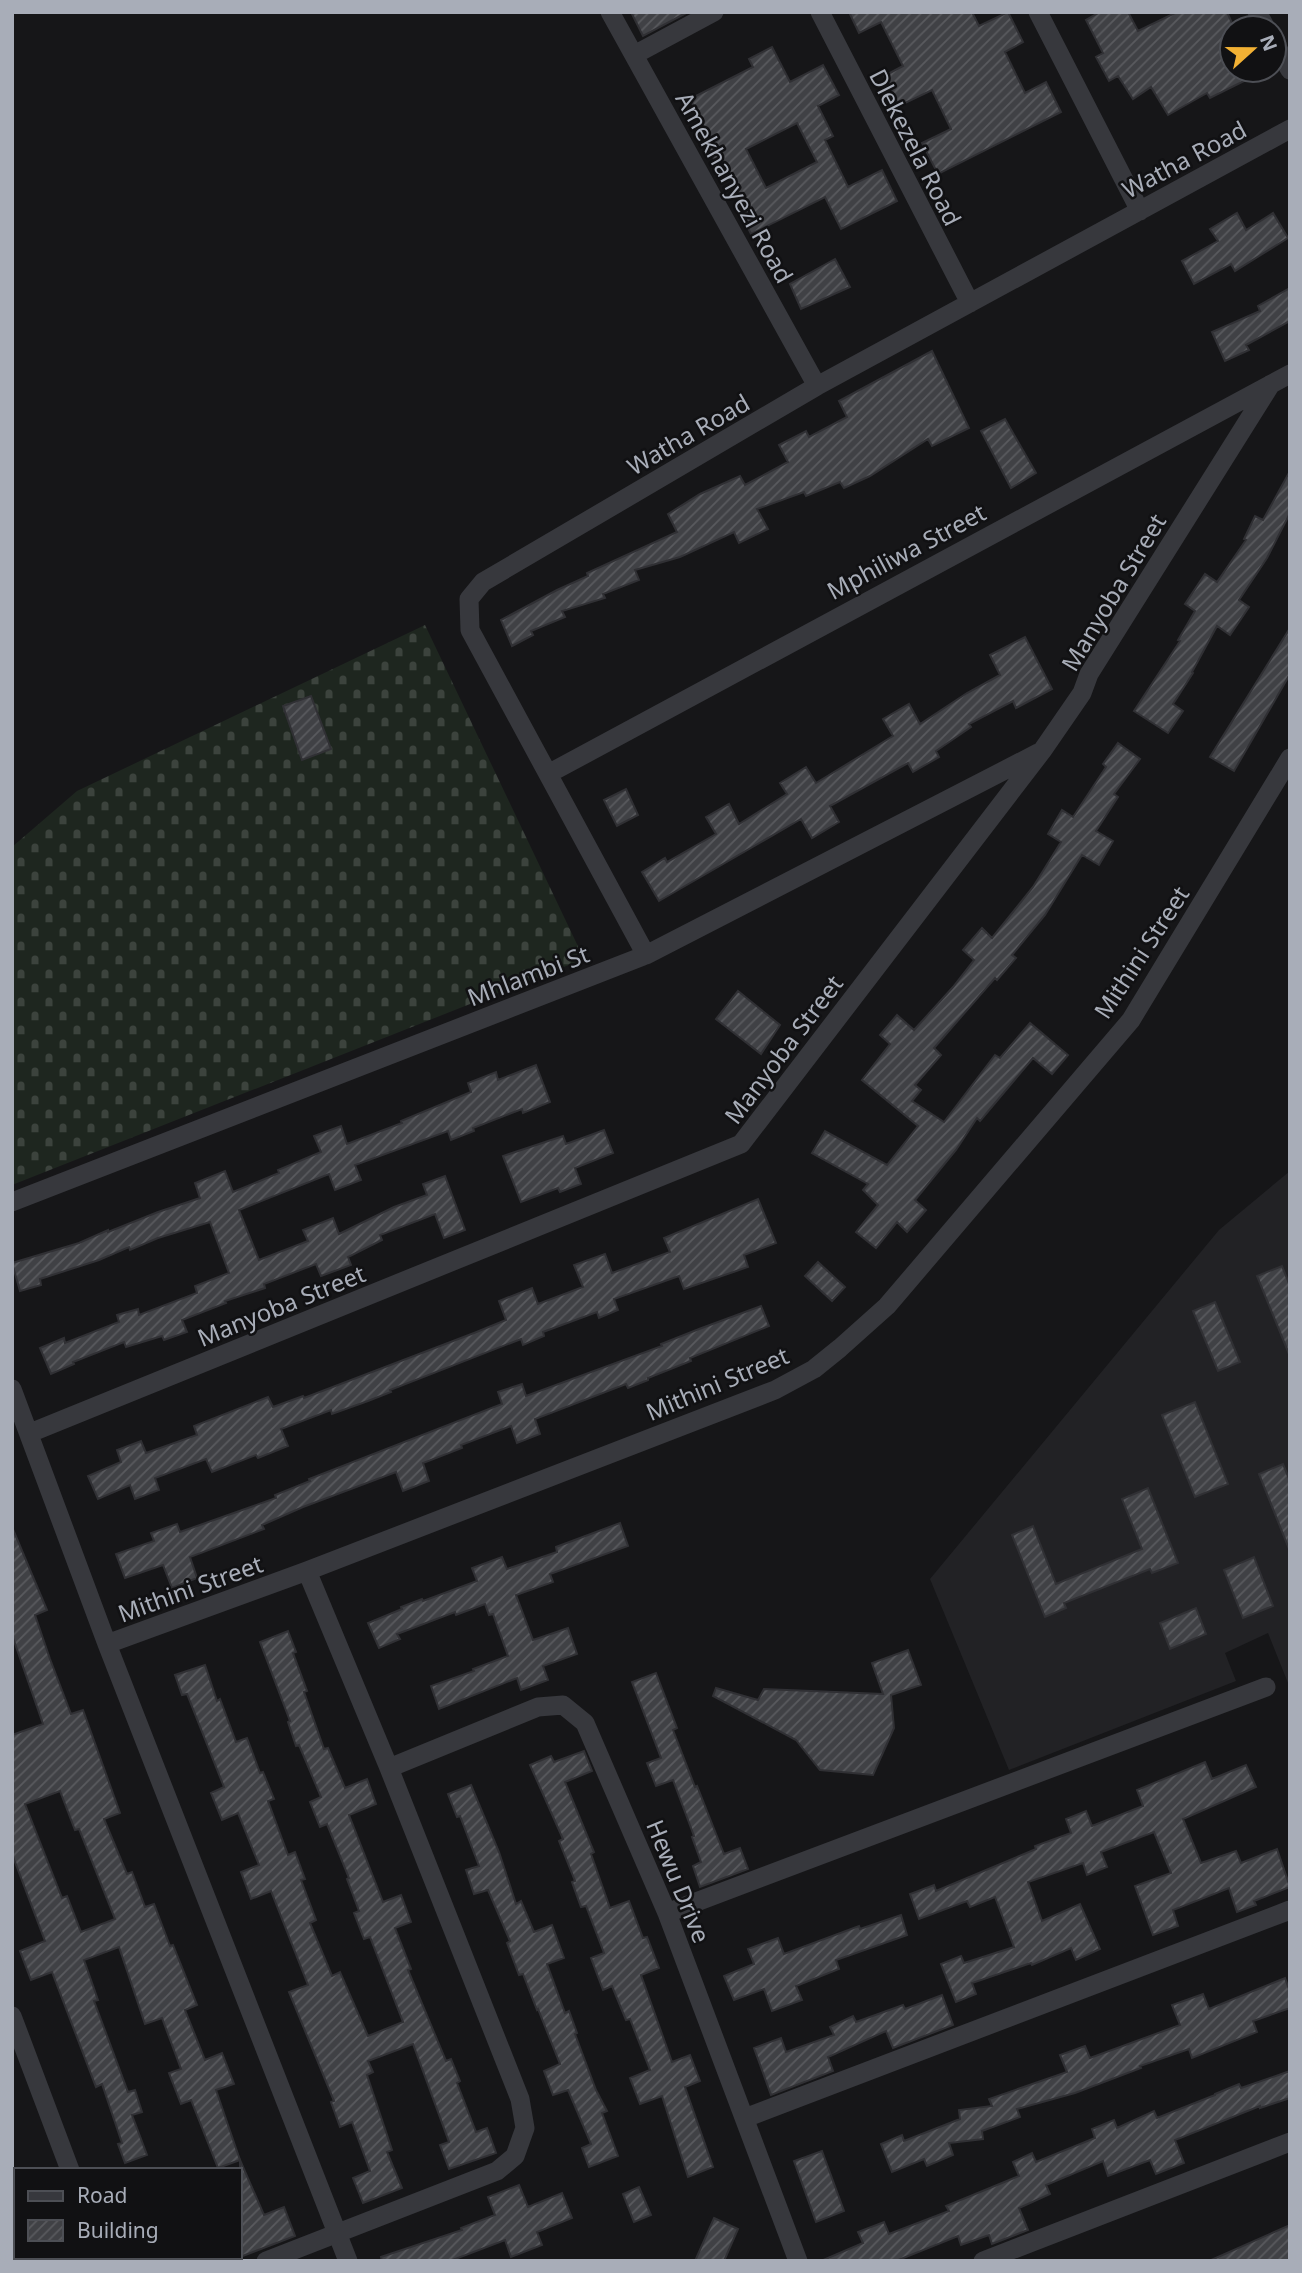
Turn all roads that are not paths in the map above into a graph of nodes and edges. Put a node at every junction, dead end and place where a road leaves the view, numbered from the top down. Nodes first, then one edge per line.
1 (610, 12) edge
2 (713, 12) edge
3 (820, 12) edge
4 (1038, 12) edge
5 (634, 55) junction
6 (1290, 129) edge
7 (1140, 211) junction
8 (970, 303) junction
9 (1290, 374) edge
10 (1271, 384) junction
11 (817, 386) junction
12 (1042, 751) junction
13 (1290, 758) edge
14 (548, 774) junction
15 (646, 955) junction
16 (12, 1202) edge
17 (12, 1389) edge
18 (30, 1433) junction
19 (307, 1571) junction
20 (107, 1644) junction
21 (1266, 1687) dead end
22 (389, 1768) junction
23 (1290, 1910) edge
24 (667, 1913) junction
25 (12, 2015) edge
26 (745, 2118) junction
27 (1290, 2142) edge
28 (69, 2168) edge
29 (337, 2233) junction
30 (266, 2261) edge
31 (348, 2261) edge
32 (798, 2261) edge
33 (983, 2261) edge

1 - 5 street, Amekhanyezi Road
2 - 5 street
3 - 8 street, Dlekezela Road
4 - 7 street
5 - 11 street, Amekhanyezi Road
6 - 7 street, Watha Road
7 - 8 street, Watha Road
8 - 11 street, Watha Road
9 - 10 street, Mphiliwa Street
10 - 12 street, Manyoba Street
10 - 14 street, Mphiliwa Street
11 - 14 street, Watha Road
12 - 15 street, Mhlambi St
12 - 18 street, Manyoba Street
13 - 19 street, Mithini Street
14 - 15 street, Watha Road
15 - 16 street, Mhlambi St
17 - 18 street
18 - 20 street
19 - 20 street, Mithini Street
19 - 22 street
20 - 29 street
21 - 24 street
22 - 24 street, Hewu Drive
22 - 29 street
23 - 26 street
24 - 26 street, Hewu Drive
25 - 28 street
26 - 32 street, Hewu Drive
27 - 33 street
29 - 30 street
29 - 31 street

